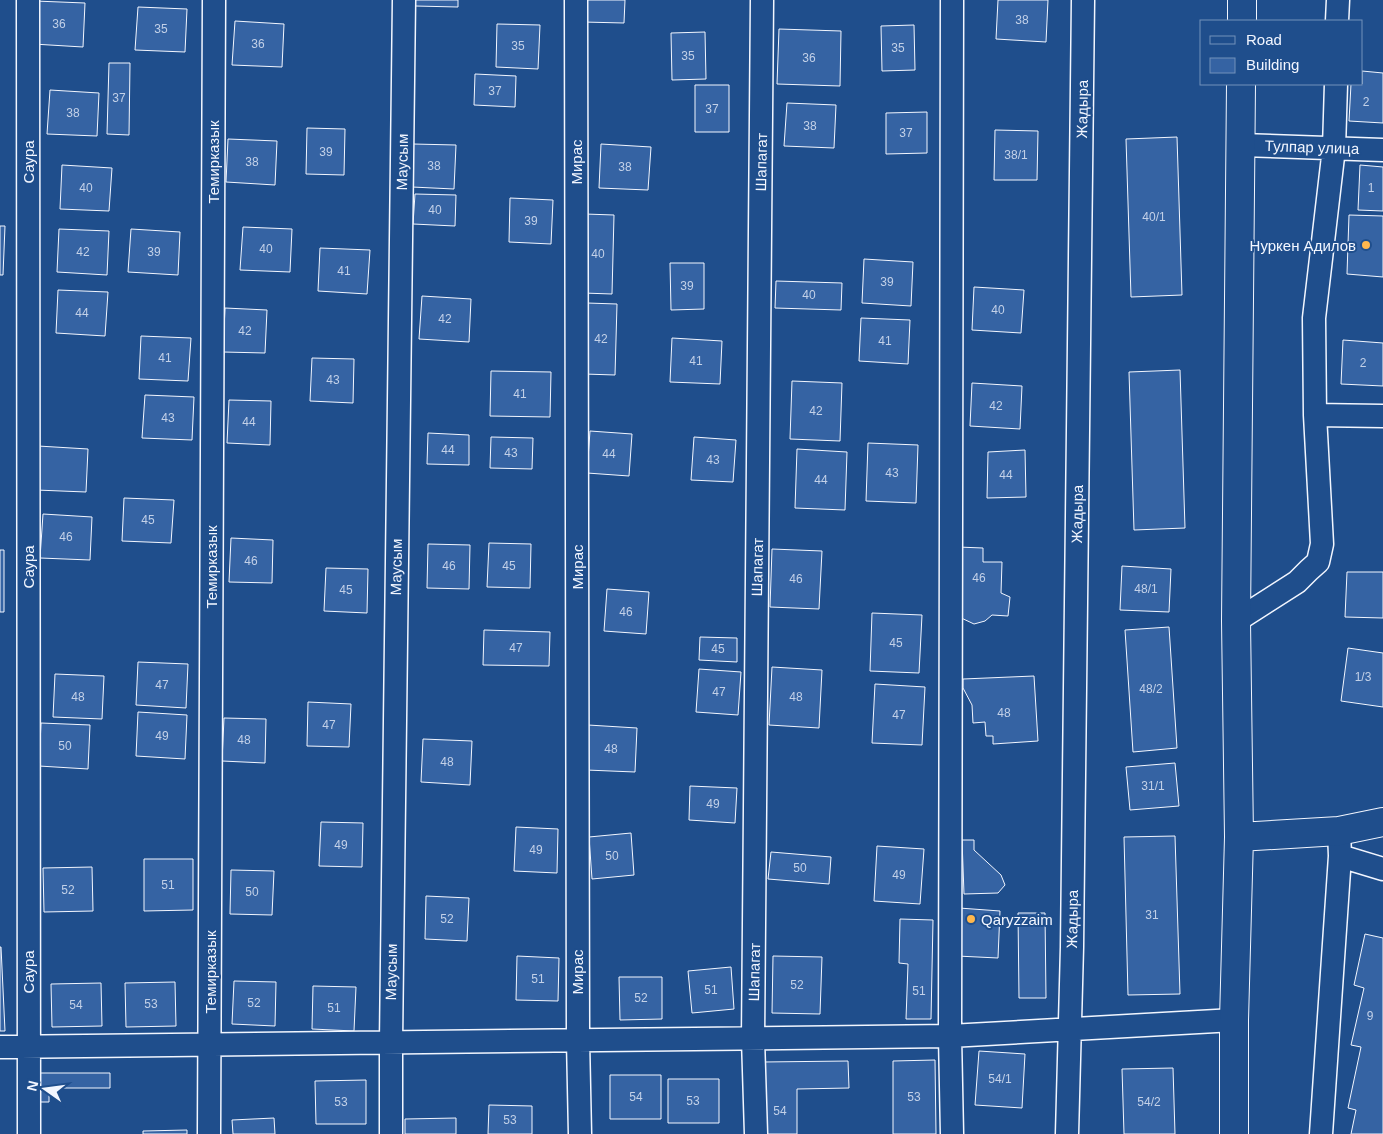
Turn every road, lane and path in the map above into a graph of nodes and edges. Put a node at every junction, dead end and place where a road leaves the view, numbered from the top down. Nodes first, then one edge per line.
1 (28, 0) edge
2 (214, 0) edge
3 (404, 0) edge
4 (576, 0) edge
5 (762, 0) edge
6 (952, 0) edge
7 (1083, 0) edge
8 (1242, 0) edge
9 (1338, 0) edge
10 (1242, 20) edge
11 (1338, 20) edge
12 (1241, 85) edge
13 (1336, 85) edge
14 (1241, 145) junction
15 (1334, 148) junction
16 (1383, 150) edge
17 (1315, 415) junction
18 (1383, 416) edge
19 (1236, 622) junction
20 (1383, 822) edge
21 (1239, 836) junction
22 (1339, 843) junction
23 (1383, 869) edge
24 (1234, 1020) junction
25 (1070, 1028) junction
26 (950, 1036) junction
27 (753, 1039) junction
28 (578, 1040) junction
29 (390, 1042) junction
30 (209, 1044) junction
31 (28, 1046) junction
32 (0, 1047) edge
33 (29, 1134) edge
34 (209, 1134) edge
35 (392, 1134) edge
36 (580, 1134) edge
37 (756, 1134) edge
38 (952, 1134) edge
39 (1067, 1134) edge
40 (1234, 1134) edge
41 (1321, 1134) edge

1 - 31 street, Саура
2 - 30 street, Темирказык
3 - 29 street, Маусым
4 - 28 street, Мирас
5 - 27 street, Шапагат
6 - 26 street
7 - 25 street, Жадыра
8 - 10 main road
9 - 11 street
12 - 14 main road
13 - 15 street
14 - 15 street, Тулпар улица
14 - 19 main road
15 - 16 street, Тулпар улица
15 - 17 street
17 - 18 street
17 - 19 street
19 - 21 main road
20 - 22 main road
21 - 22 main road
21 - 24 main road
22 - 23 street
22 - 41 street
24 - 25 street
24 - 40 main road
25 - 26 street
25 - 39 street, Жадыра
26 - 27 street
26 - 38 street
27 - 28 street
27 - 37 street, Шапагат
28 - 29 street
28 - 36 street, Мирас
29 - 30 street
29 - 35 street, Маусым
30 - 31 street
30 - 34 street, Темирказык
31 - 32 street
31 - 33 street, Саура

